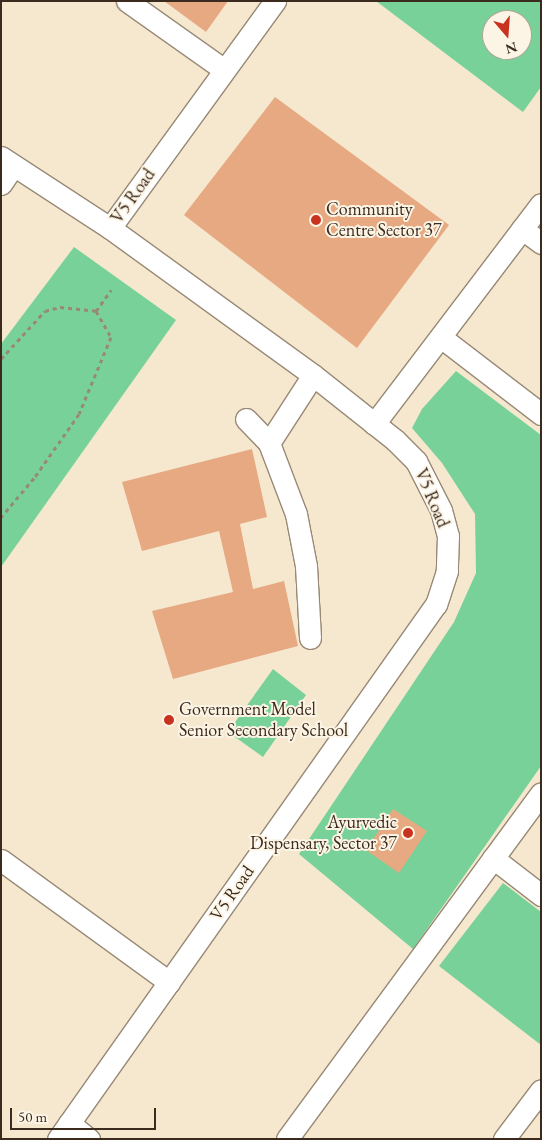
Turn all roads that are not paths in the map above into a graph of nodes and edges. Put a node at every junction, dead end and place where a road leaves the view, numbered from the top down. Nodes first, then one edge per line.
1 (127, 1) edge
2 (275, 1) edge
3 (223, 69) junction
4 (7, 161) edge
5 (1, 184) edge
6 (541, 204) edge
7 (110, 228) junction
8 (522, 229) junction
9 (541, 243) edge
10 (442, 338) junction
11 (313, 376) junction
12 (541, 414) edge
13 (246, 420) dead end
14 (374, 424) junction
15 (269, 443) junction
16 (310, 638) dead end
17 (541, 793) edge
18 (493, 858) junction
19 (1, 860) edge
20 (541, 895) edge
21 (168, 982) junction
22 (541, 1090) edge
23 (63, 1131) edge
24 (89, 1139) edge
25 (287, 1139) edge
26 (504, 1139) edge

1 - 3 street
2 - 3 street, V5 Road
3 - 7 street, V5 Road
4 - 5 street
4 - 7 street
6 - 8 street
7 - 11 street, V5 Road
8 - 9 street
8 - 10 street
10 - 12 street
10 - 14 street
11 - 14 street, V5 Road
11 - 15 street
13 - 15 street
14 - 21 street, V5 Road
15 - 16 street
17 - 18 street
18 - 20 street
18 - 25 street
19 - 21 street
21 - 23 street, V5 Road
22 - 26 street
23 - 24 street

